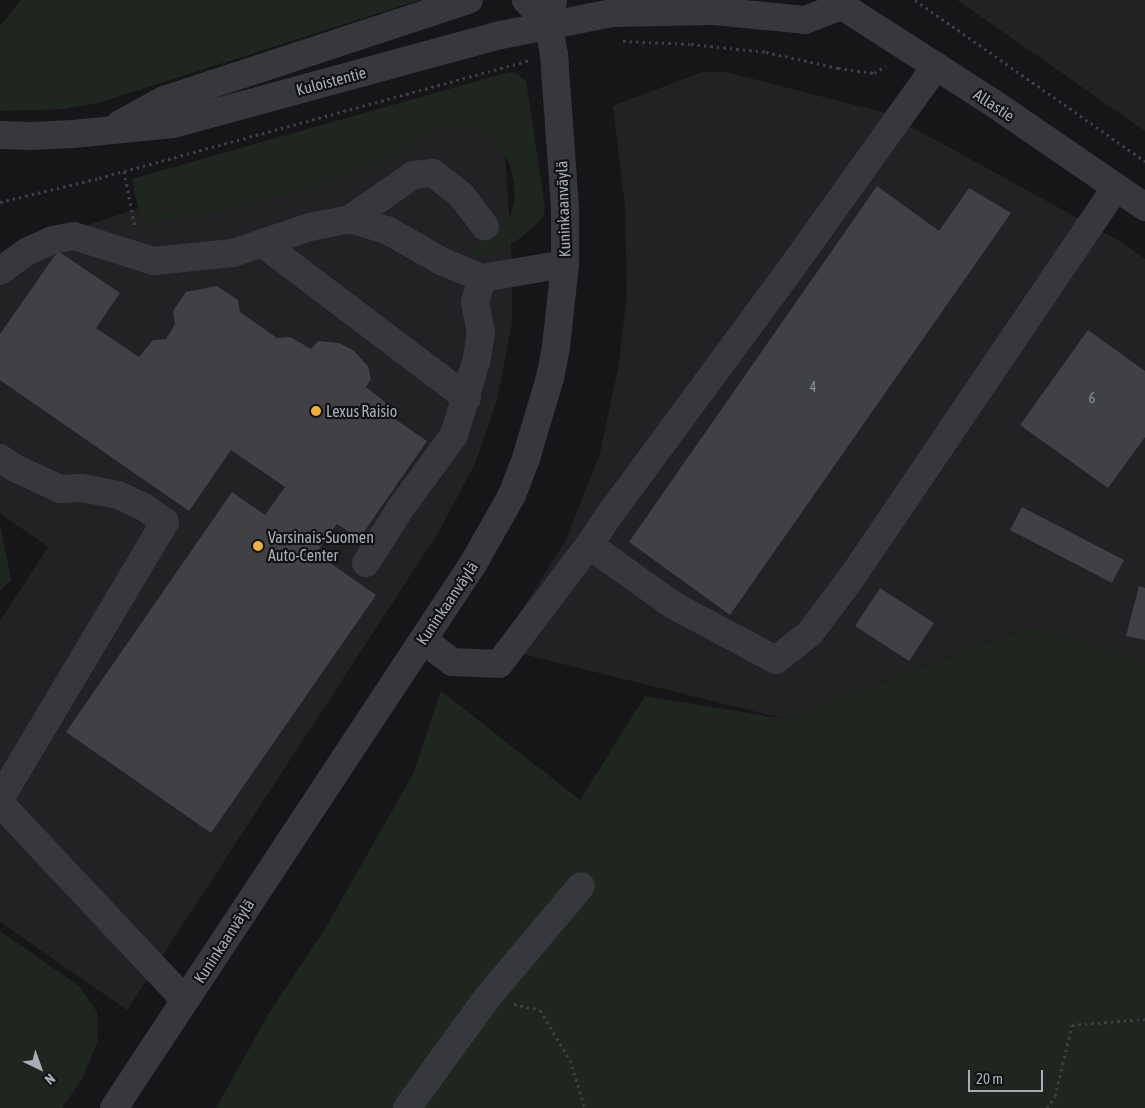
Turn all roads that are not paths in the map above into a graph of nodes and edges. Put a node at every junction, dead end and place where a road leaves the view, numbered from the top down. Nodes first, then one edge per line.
1 (469, 0) edge
2 (526, 0) edge
3 (840, 2) edge
4 (550, 12) edge
5 (936, 66) junction
6 (113, 128) junction
7 (0, 135) edge
8 (1116, 187) junction
9 (1145, 207) edge
10 (350, 219) junction
11 (486, 226) dead end
12 (262, 243) junction
13 (565, 264) junction
14 (0, 271) edge
15 (482, 278) junction
16 (466, 398) junction
17 (0, 458) edge
18 (589, 545) junction
19 (366, 563) dead end
20 (423, 640) junction
21 (0, 798) edge
22 (0, 803) edge
23 (581, 886) dead end
24 (185, 1000) junction
25 (114, 1108) edge
26 (408, 1108) edge

1 - 6 street, Kuloistentie
2 - 4 street
3 - 4 street, Allastie
3 - 5 street, Allastie
4 - 6 street, Kuloistentie
4 - 13 street, Kuninkaanväylä
5 - 8 street, Allastie
5 - 18 street
6 - 7 street, Kuloistentie
8 - 9 street, Allastie
8 - 18 street
10 - 11 street
10 - 12 street
10 - 15 street
12 - 14 street
12 - 16 street
13 - 15 street
13 - 20 street, Kuninkaanväylä
15 - 16 street
16 - 19 street
17 - 21 street
18 - 20 street
20 - 24 street, Kuninkaanväylä
22 - 24 street
23 - 26 street
24 - 25 street, Kuninkaanväylä

